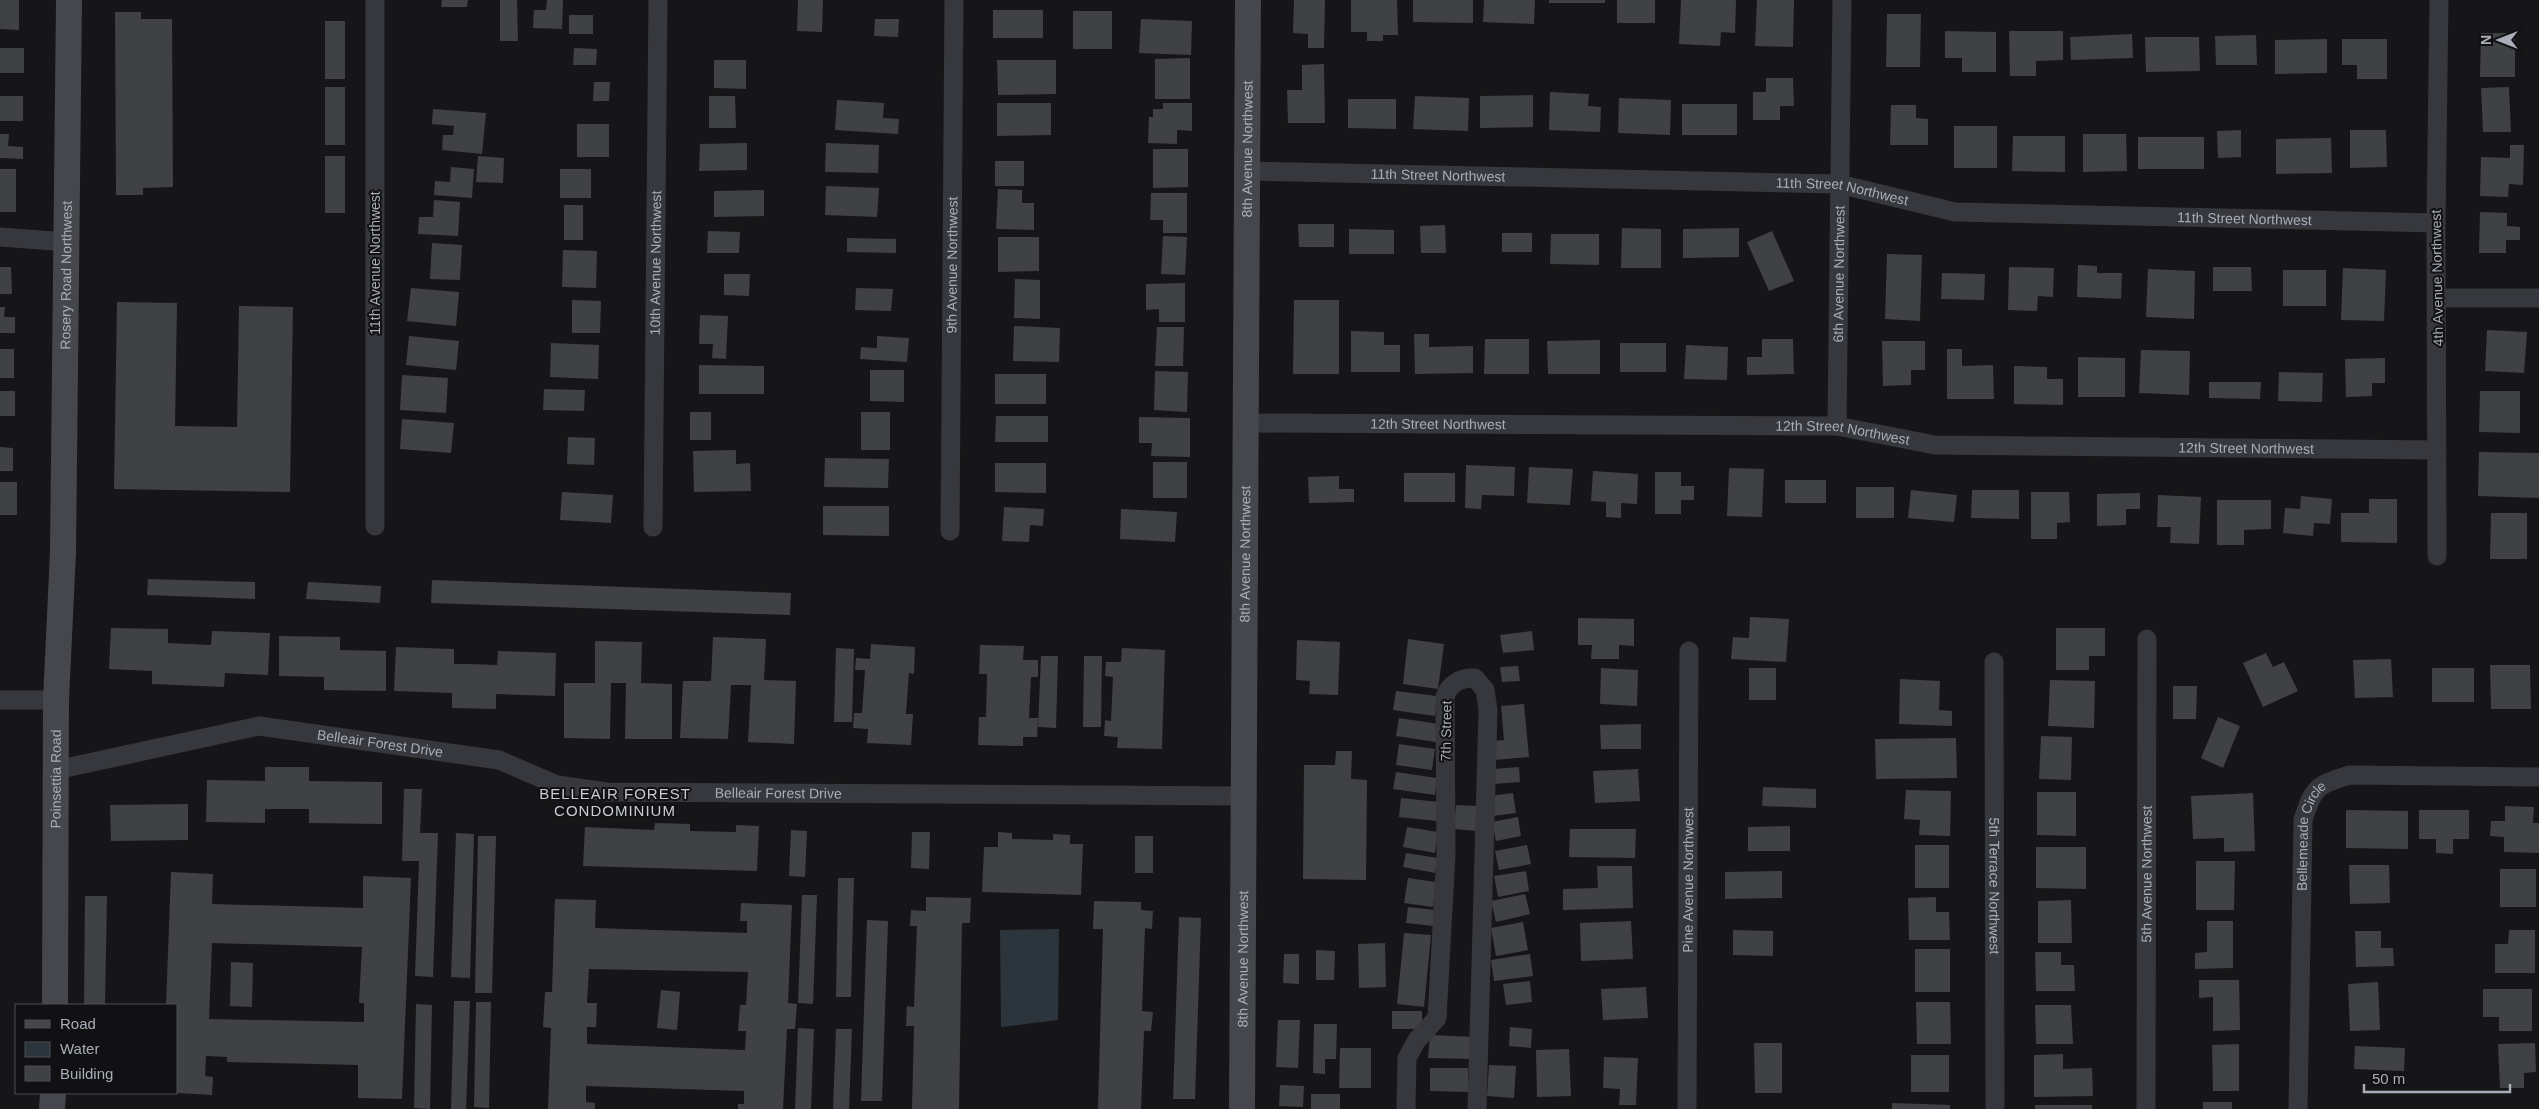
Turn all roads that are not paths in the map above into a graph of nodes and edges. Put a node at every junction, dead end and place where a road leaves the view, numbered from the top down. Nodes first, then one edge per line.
1 (69, 0) edge
2 (375, 0) edge
3 (658, 0) edge
4 (954, 0) edge
5 (1248, 0) edge
6 (1842, 0) edge
7 (2439, 0) edge
8 (1247, 171) junction
9 (1839, 184) junction
10 (2436, 223) junction
11 (0, 237) edge
12 (67, 242) junction
13 (2438, 298) junction
14 (2539, 298) edge
15 (1246, 422) junction
16 (1837, 426) junction
17 (2437, 450) junction
18 (375, 526) dead end
19 (654, 527) dead end
20 (950, 530) dead end
21 (63, 552) joint
22 (2437, 556) dead end
23 (2147, 639) dead end
24 (1688, 651) dead end
25 (1994, 662) dead end
26 (0, 700) edge
27 (56, 700) junction
28 (56, 770) junction
29 (2539, 777) edge
30 (1244, 796) junction
31 (55, 1004) edge
32 (53, 1094) edge
33 (52, 1109) edge
34 (1242, 1109) edge
35 (1406, 1109) edge
36 (1477, 1109) edge
37 (1687, 1109) edge
38 (1995, 1109) edge
39 (2146, 1109) edge
40 (2298, 1109) edge

1 - 12 street, Rosery Road Northwest
2 - 18 street, 11th Avenue Northwest
3 - 19 street, 10th Avenue Northwest
4 - 20 street, 9th Avenue Northwest
5 - 8 street, 8th Avenue Northwest
6 - 9 street, 6th Avenue Northwest
7 - 10 street, 4th Avenue Northwest
8 - 9 street, 11th Street Northwest
8 - 15 street, 8th Avenue Northwest
9 - 10 street, 11th Street Northwest
9 - 16 street, 6th Avenue Northwest
10 - 13 street, 4th Avenue Northwest
11 - 12 street
12 - 21 street, Rosery Road Northwest
13 - 14 street
13 - 17 street, 4th Avenue Northwest
15 - 16 street, 12th Street Northwest
15 - 30 street, 8th Avenue Northwest
16 - 17 street, 12th Street Northwest
17 - 22 street, 4th Avenue Northwest
21 - 27 street, Poinsettia Road
23 - 39 street, 5th Avenue Northwest
24 - 37 street, Pine Avenue Northwest
25 - 38 street, 5th Terrace Northwest
26 - 27 street
27 - 28 street, Poinsettia Road
28 - 30 street, Belleair Forest Drive
28 - 31 street, Poinsettia Road
29 - 40 street, Bellemeade Circle
30 - 34 street, 8th Avenue Northwest
32 - 33 street
35 - 36 street, 7th Street

